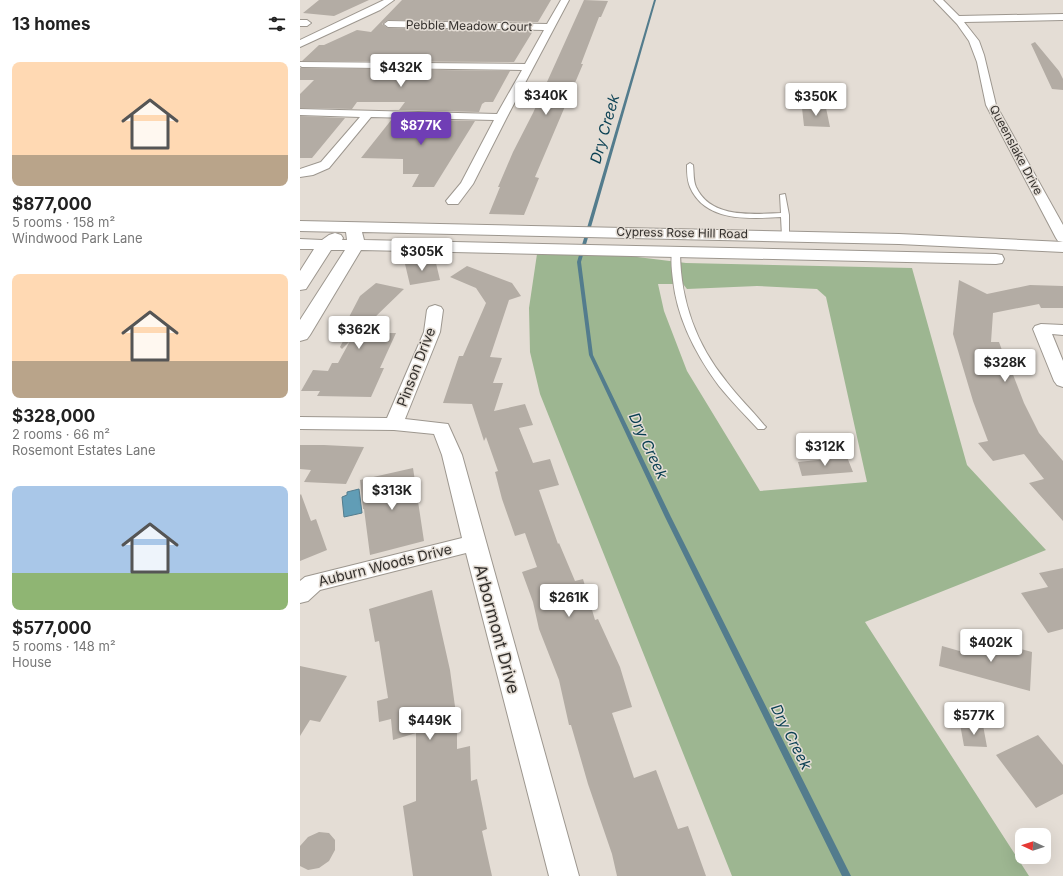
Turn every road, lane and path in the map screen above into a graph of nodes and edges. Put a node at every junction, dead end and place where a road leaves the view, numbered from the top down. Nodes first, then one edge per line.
1 (390, 0) edge
2 (565, 0) edge
3 (938, 0) edge
4 (1063, 17) edge
5 (957, 19) junction
6 (388, 24) dead end
7 (550, 27) junction
8 (300, 44) edge
9 (302, 64) dead end
10 (528, 67) junction
11 (300, 112) edge
12 (368, 114) junction
13 (501, 117) junction
14 (690, 165) dead end
15 (300, 173) edge
16 (783, 195) dead end
17 (453, 201) dead end
18 (784, 215) junction
19 (300, 226) edge
20 (353, 227) junction
21 (786, 236) junction
22 (1063, 238) edge
23 (300, 244) edge
24 (326, 244) junction
25 (356, 245) junction
26 (1063, 247) edge
27 (676, 251) junction
28 (1063, 262) edge
29 (300, 285) edge
30 (435, 310) dead end
31 (1063, 330) edge
32 (300, 335) edge
33 (1063, 381) edge
34 (300, 423) edge
35 (394, 424) junction
36 (761, 427) dead end
37 (474, 543) junction
38 (300, 594) edge
39 (564, 876) edge

1 - 8 street
2 - 7 street
3 - 5 street, Queenslake Drive
4 - 5 street
5 - 22 street, Queenslake Drive
6 - 7 street, Pebble Meadow Court
7 - 10 street
9 - 10 street
10 - 13 street
11 - 12 street
12 - 13 street
12 - 15 street
13 - 17 street
14 - 18 lane
16 - 18 lane
18 - 21 lane
19 - 20 main road, Cypress Rose Hill Road
20 - 21 main road, Cypress Rose Hill Road
20 - 24 main road
20 - 25 main road
21 - 26 main road, Cypress Rose Hill Road
23 - 24 main road, Cypress Rose Hill Road
24 - 25 main road, Cypress Rose Hill Road
24 - 29 main road
25 - 27 main road, Cypress Rose Hill Road
25 - 32 main road
27 - 28 main road, Cypress Rose Hill Road
27 - 36 lane
30 - 35 street, Pinson Drive
31 - 33 street
34 - 35 street
35 - 37 street, Arbormont Drive
37 - 38 street, Auburn Woods Drive
37 - 39 street, Arbormont Drive

